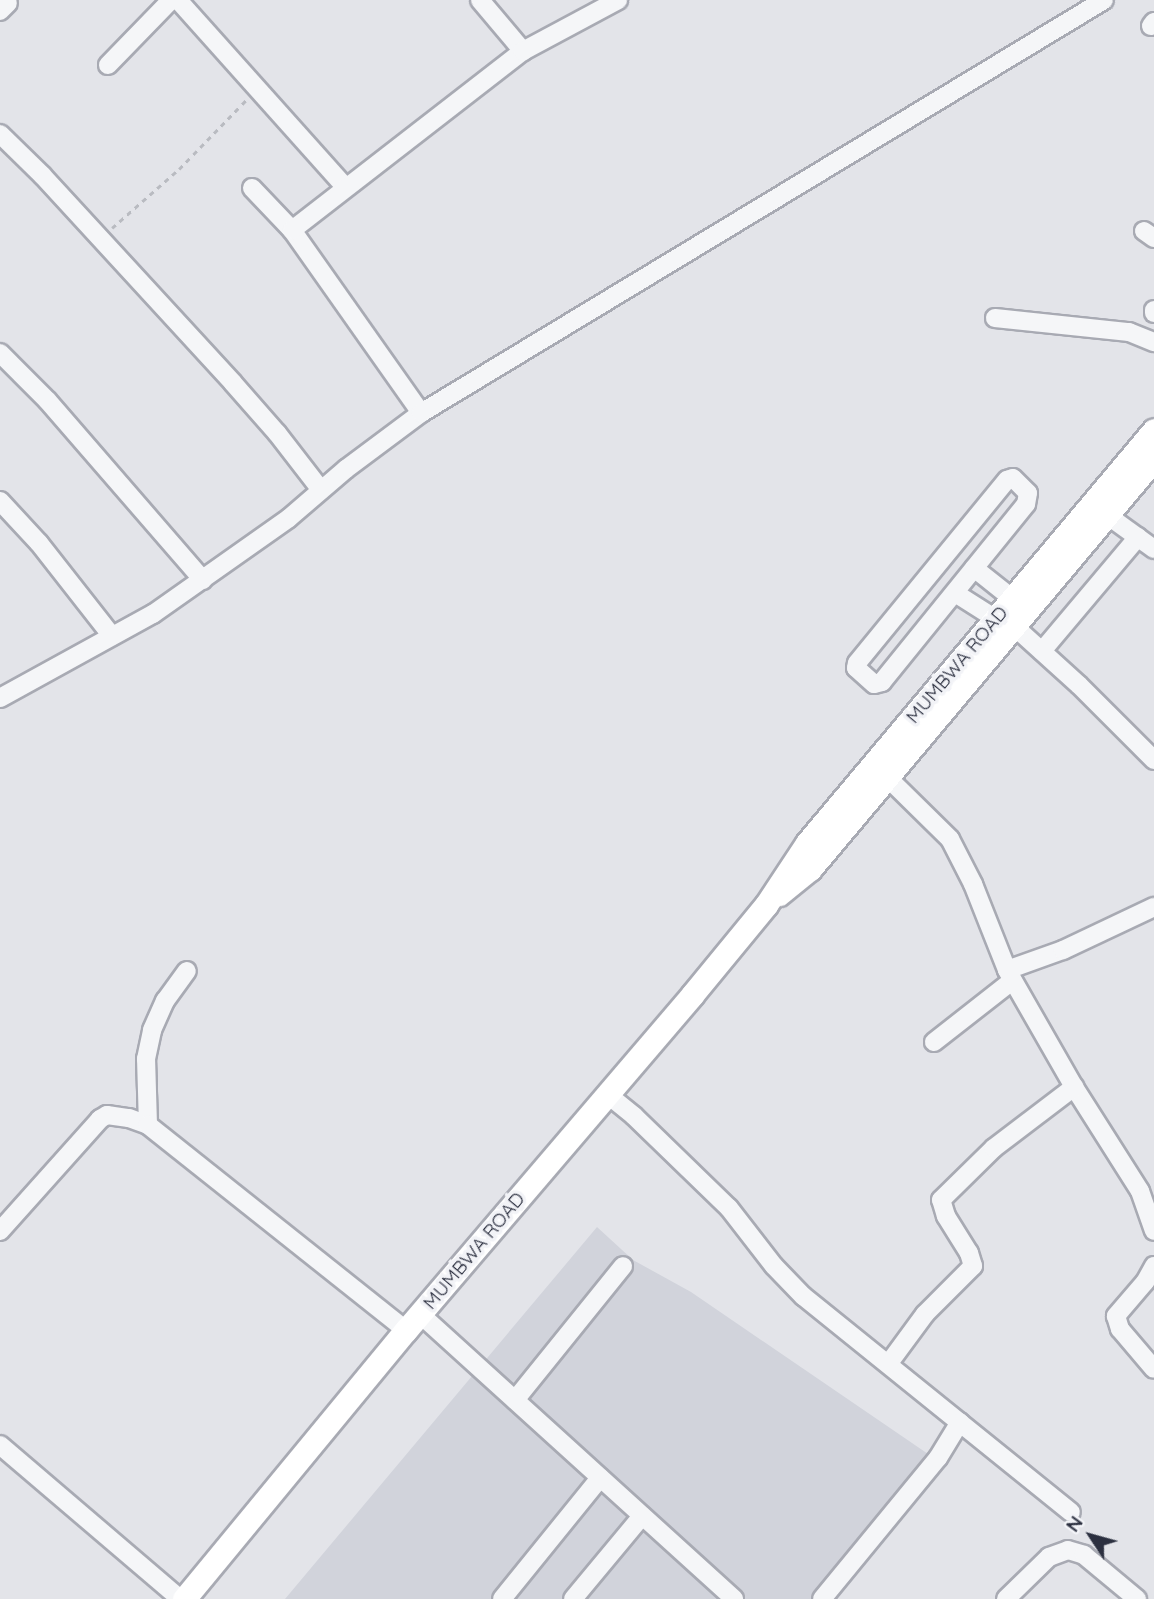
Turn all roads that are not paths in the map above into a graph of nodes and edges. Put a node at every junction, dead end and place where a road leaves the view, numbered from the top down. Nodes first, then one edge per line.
1 (171, 0) edge
2 (178, 0) edge
3 (480, 0) edge
4 (618, 0) edge
5 (1104, 0) edge
6 (523, 51) junction
7 (108, 65) dead end
8 (0, 134) edge
9 (345, 187) junction
10 (252, 188) dead end
11 (292, 230) junction
12 (995, 318) dead end
13 (1154, 342) edge
14 (0, 353) edge
15 (421, 413) junction
16 (1154, 430) edge
17 (1154, 458) edge
18 (321, 491) junction
19 (0, 501) edge
20 (1107, 515) junction
21 (1138, 537) junction
22 (1154, 549) edge
23 (974, 568) junction
24 (203, 580) junction
25 (955, 593) junction
26 (1006, 614) junction
27 (112, 636) junction
28 (1042, 651) junction
29 (0, 698) edge
30 (1154, 760) edge
31 (888, 778) junction
32 (766, 905) junction
33 (1154, 907) edge
34 (187, 971) dead end
35 (1010, 975) junction
36 (934, 1042) dead end
37 (1074, 1087) junction
38 (607, 1094) junction
39 (148, 1125) junction
40 (1147, 1187) edge
41 (0, 1231) edge
42 (1154, 1231) edge
43 (623, 1266) dead end
44 (1154, 1266) edge
45 (413, 1322) junction
46 (889, 1363) junction
47 (1154, 1369) edge
48 (515, 1400) junction
49 (960, 1422) junction
50 (0, 1445) edge
51 (600, 1478) junction
52 (1071, 1512) dead end
53 (642, 1516) junction
54 (713, 1592) edge
55 (182, 1599) edge
56 (502, 1599) edge
57 (573, 1599) edge
58 (734, 1599) edge
59 (822, 1599) edge
60 (1006, 1599) edge
61 (1137, 1599) edge

1 - 7 street
2 - 9 street
3 - 6 street
4 - 6 street
5 - 15 street
6 - 9 street
8 - 18 street
9 - 11 street
10 - 11 street
11 - 15 street
12 - 13 street
14 - 24 street
15 - 18 street
16 - 26 main road, MUMBWA ROAD
17 - 20 main road, MUMBWA ROAD
18 - 24 street
19 - 27 street
20 - 21 street
20 - 26 main road, MUMBWA ROAD
21 - 22 street
21 - 28 street
23 - 25 street
23 - 25 street
23 - 26 street
24 - 27 street
25 - 26 street
26 - 28 street
26 - 31 main road, MUMBWA ROAD
26 - 32 main road, MUMBWA ROAD
27 - 29 street
28 - 30 street
31 - 32 main road, MUMBWA ROAD
31 - 35 street
32 - 38 main road, MUMBWA ROAD
33 - 35 street
34 - 39 street
35 - 36 street
35 - 37 street
37 - 40 street
37 - 46 street
38 - 45 main road, MUMBWA ROAD
38 - 46 street
39 - 41 street
39 - 45 street
40 - 42 street
43 - 48 street
44 - 47 street
45 - 48 street
45 - 55 main road, MUMBWA ROAD
46 - 49 street
48 - 51 street
49 - 52 street
49 - 59 street
50 - 55 street
51 - 53 street
51 - 56 street
53 - 54 street
53 - 57 street
54 - 58 street
60 - 61 street

